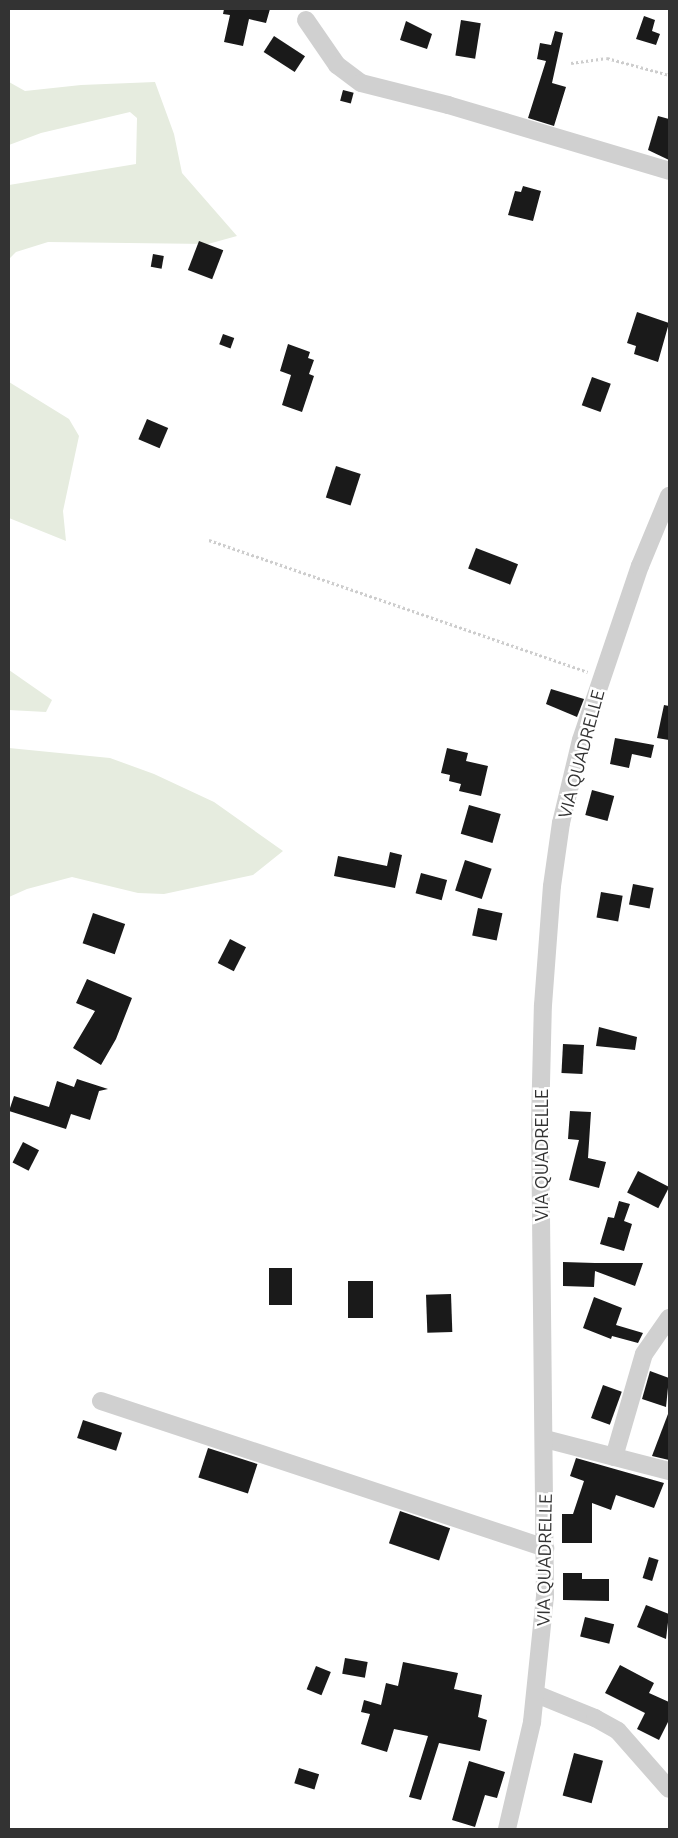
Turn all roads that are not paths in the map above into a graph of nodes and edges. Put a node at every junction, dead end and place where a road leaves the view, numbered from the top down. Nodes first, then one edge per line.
1 (306, 20) dead end
2 (669, 171) edge
3 (669, 496) edge
4 (669, 1318) edge
5 (101, 1401) dead end
6 (545, 1438) junction
7 (614, 1457) junction
8 (669, 1471) edge
9 (545, 1548) junction
10 (536, 1694) junction
11 (669, 1789) edge
12 (507, 1829) edge

1 - 2 street
3 - 6 street, VIA QUADRELLE
4 - 7 street
5 - 9 street
6 - 7 street
6 - 9 street, VIA QUADRELLE
7 - 8 street
9 - 10 street, VIA QUADRELLE
10 - 11 street
10 - 12 street, VIA QUADRELLE

